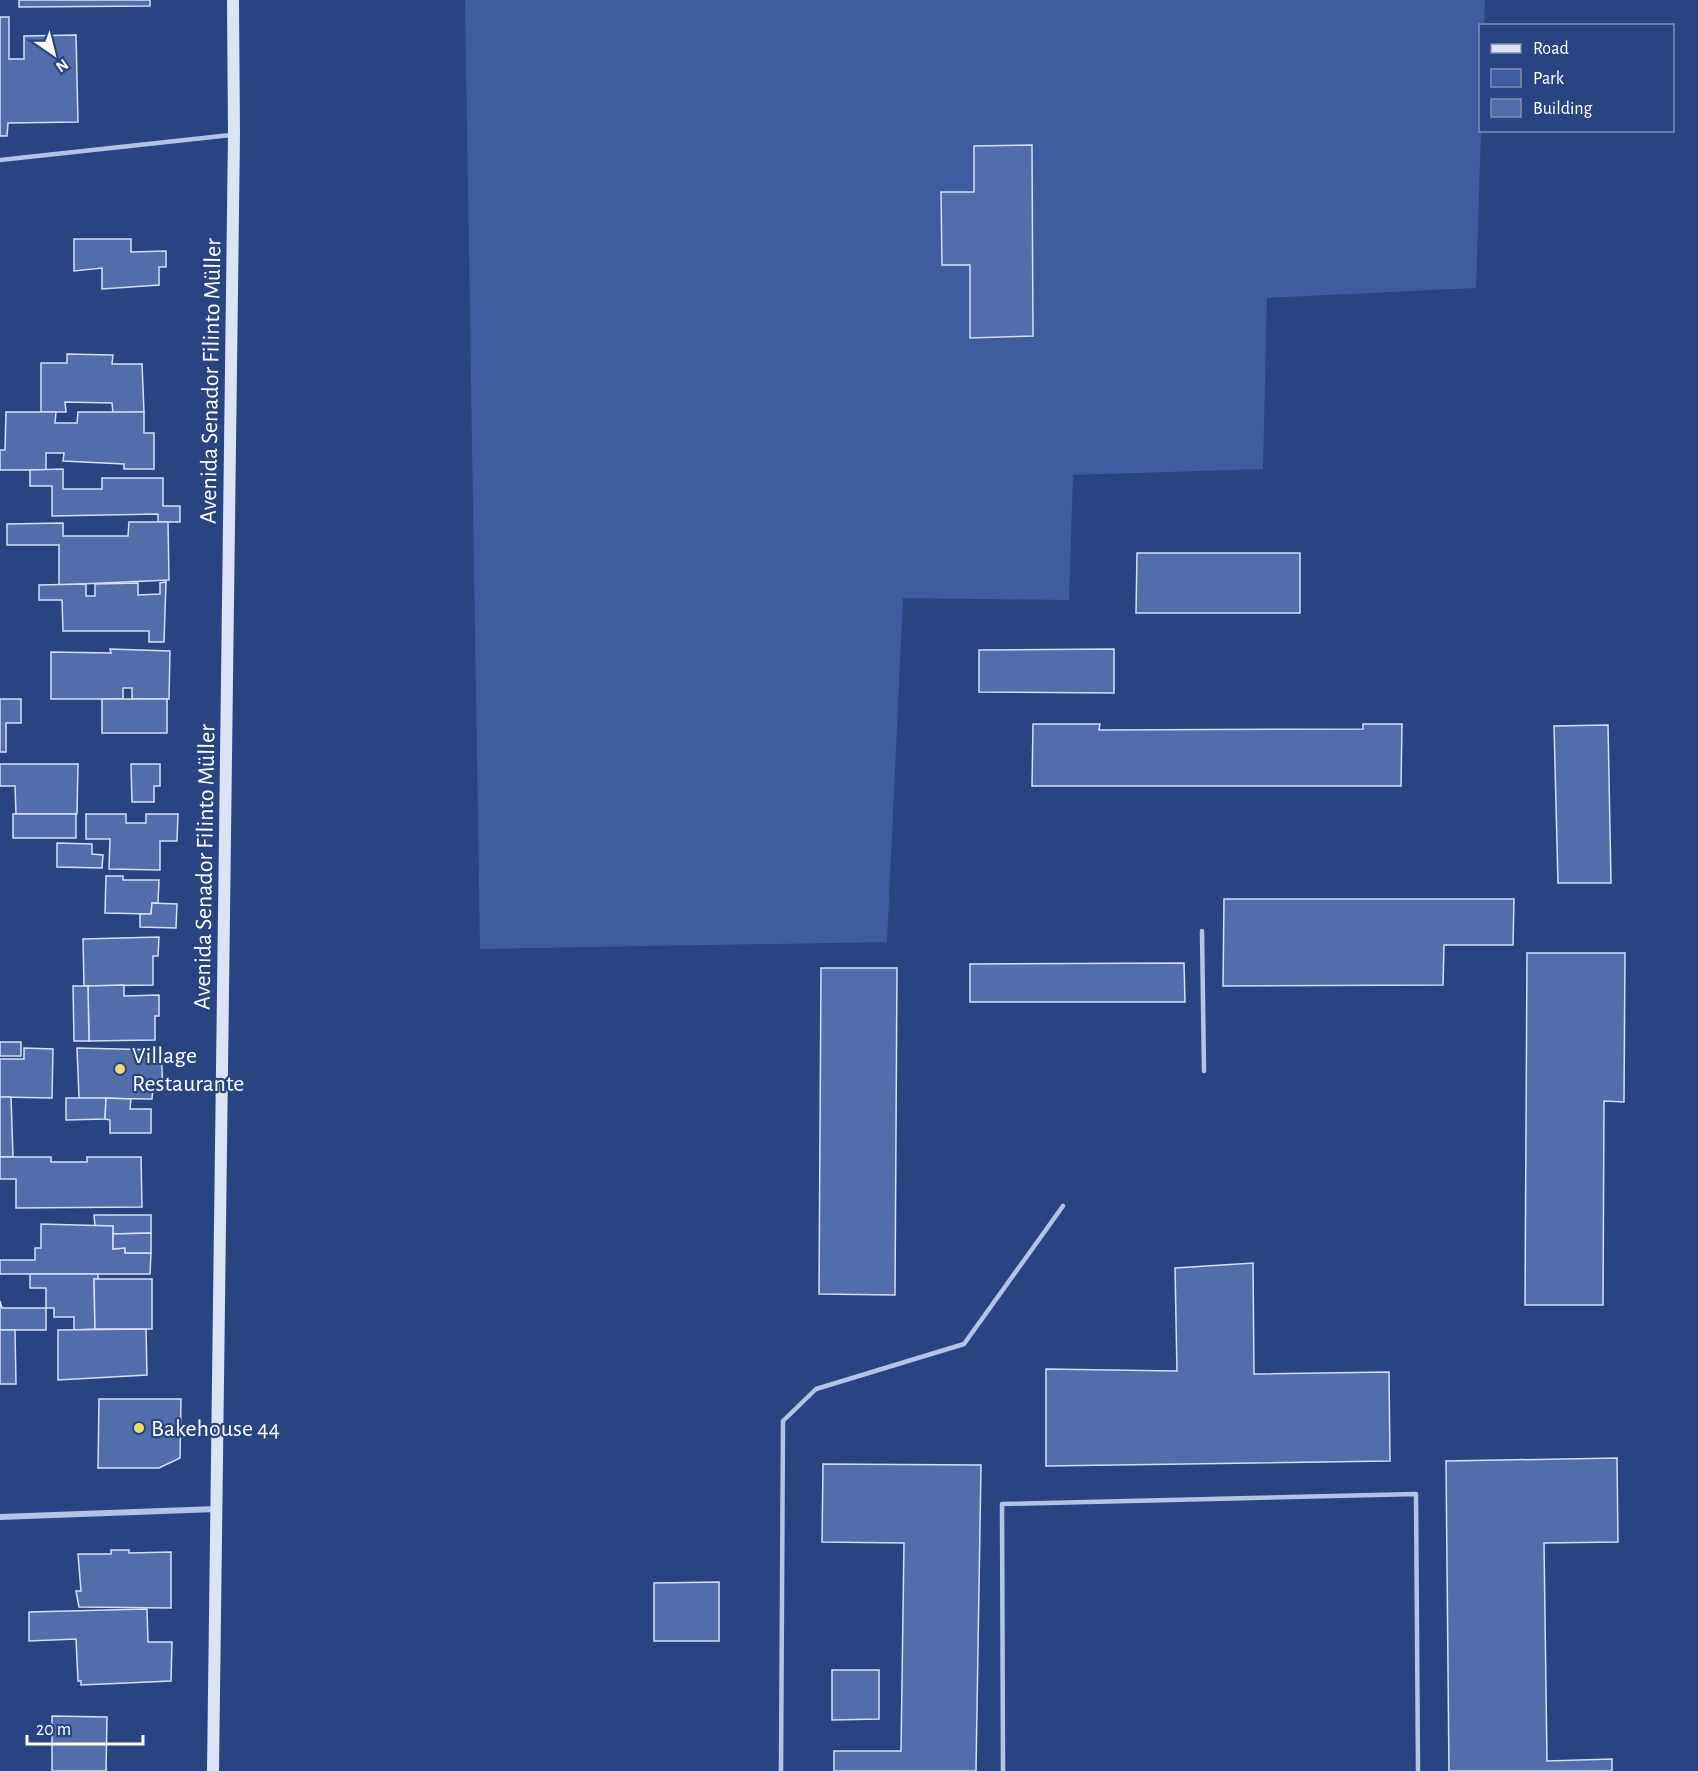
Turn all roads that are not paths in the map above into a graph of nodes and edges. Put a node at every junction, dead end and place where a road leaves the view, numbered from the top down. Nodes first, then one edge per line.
1 (233, 0) edge
2 (234, 134) junction
3 (0, 160) edge
4 (1202, 931) dead end
5 (1203, 1071) dead end
6 (1063, 1206) dead end
7 (216, 1509) junction
8 (0, 1517) edge
9 (213, 1771) edge
10 (781, 1771) edge
11 (1003, 1771) edge
12 (1418, 1771) edge

1 - 2 street, Avenida Senador Filinto Müller
2 - 3 lane
2 - 7 street, Avenida Senador Filinto Müller
4 - 5 lane
6 - 10 lane
7 - 8 street
7 - 9 street, Avenida Senador Filinto Müller
11 - 12 lane

